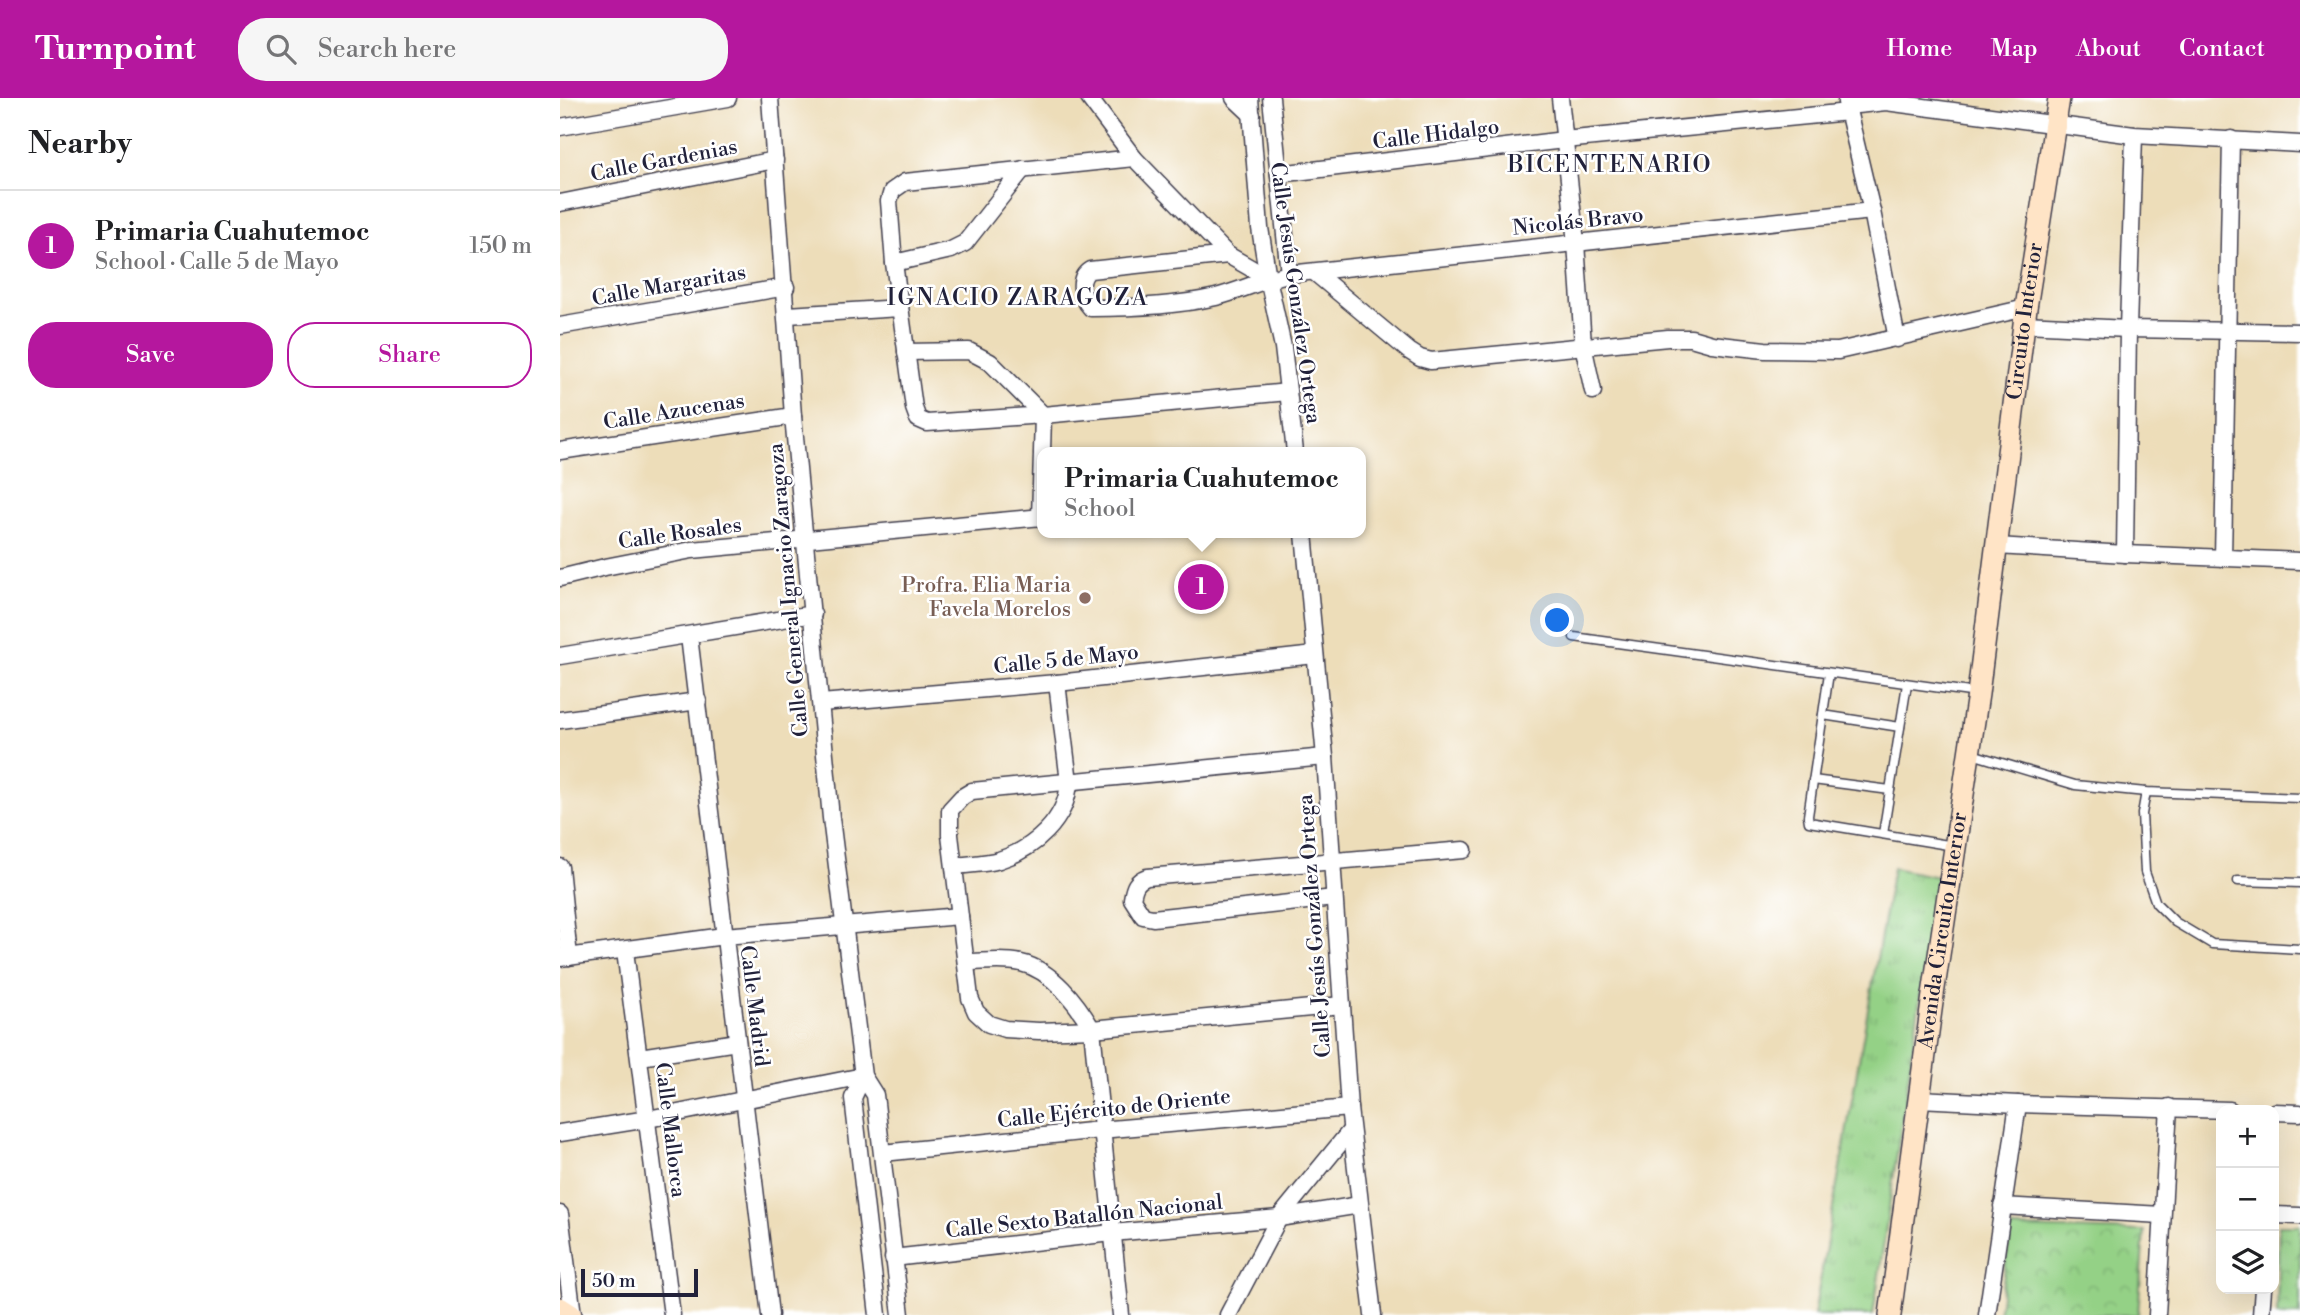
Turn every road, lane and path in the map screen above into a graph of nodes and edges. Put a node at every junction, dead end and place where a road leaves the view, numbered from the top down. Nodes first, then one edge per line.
1 (728, 98) edge
2 (771, 98) edge
3 (1089, 98) edge
4 (1234, 98) edge
5 (1271, 98) edge
6 (1560, 98) edge
7 (2059, 98) edge
8 (1847, 105) edge
9 (1251, 106) edge
10 (2055, 123) junction
11 (560, 127) edge
12 (2134, 135) junction
13 (2231, 139) junction
14 (1564, 141) junction
15 (2300, 144) edge
16 (1134, 159) junction
17 (775, 160) junction
18 (1023, 169) junction
19 (1279, 174) junction
20 (560, 203) edge
21 (1872, 211) junction
22 (1576, 243) junction
23 (1228, 255) junction
24 (894, 262) junction
25 (1314, 272) junction
26 (1289, 274) junction
27 (1268, 278) junction
28 (786, 287) junction
29 (900, 308) junction
30 (788, 315) junction
31 (2025, 316) junction
32 (560, 326) edge
33 (2128, 329) junction
34 (2226, 329) junction
35 (2300, 332) edge
36 (1897, 339) junction
37 (1583, 345) junction
38 (906, 352) junction
39 (1593, 391) dead end
40 (1288, 392) junction
41 (793, 415) junction
42 (1043, 415) junction
43 (1042, 447) edge
44 (1294, 447) edge
45 (560, 451) edge
46 (1037, 518) edge
47 (1304, 538) edge
48 (806, 540) junction
49 (1997, 546) junction
50 (2125, 554) junction
51 (2223, 558) junction
52 (2300, 561) edge
53 (560, 578) edge
54 (813, 614) junction
55 (689, 636) junction
56 (1574, 637) dead end
57 (1315, 654) junction
58 (560, 656) edge
59 (1829, 673) junction
60 (1057, 682) junction
61 (1907, 684) junction
62 (1978, 694) junction
63 (698, 701) junction
64 (821, 703) junction
65 (1823, 715) junction
66 (560, 720) edge
67 (1900, 727) junction
68 (1970, 753) junction
69 (1325, 757) junction
70 (1813, 780) junction
71 (1069, 782) junction
72 (1890, 790) junction
73 (2146, 792) junction
74 (2300, 798) edge
75 (1883, 834) junction
76 (1956, 846) junction
77 (1464, 850) dead end
78 (1332, 862) junction
79 (955, 866) junction
80 (560, 867) edge
81 (2238, 881) dead end
82 (2300, 883) edge
83 (1334, 898) junction
84 (960, 916) junction
85 (843, 925) junction
86 (724, 936) junction
87 (2300, 948) edge
88 (625, 951) junction
89 (564, 958) edge
90 (967, 962) junction
91 (1342, 1005) junction
92 (1092, 1029) junction
93 (737, 1042) junction
94 (640, 1057) junction
95 (863, 1076) junction
96 (745, 1099) junction
97 (1919, 1099) junction
98 (2018, 1104) junction
99 (2169, 1107) junction
100 (1349, 1108) junction
101 (2216, 1109) edge
102 (2279, 1112) edge
103 (2300, 1113) edge
104 (648, 1119) junction
105 (1100, 1130) junction
106 (1351, 1130) junction
107 (560, 1133) edge
108 (883, 1153) junction
109 (887, 1199) junction
110 (865, 1202) junction
111 (1360, 1205) junction
112 (2002, 1206) junction
113 (560, 1213) edge
114 (2162, 1215) junction
115 (2279, 1215) edge
116 (2300, 1216) edge
117 (1279, 1218) junction
118 (1112, 1233) junction
119 (893, 1258) junction
120 (895, 1279) junction
121 (874, 1282) junction
122 (2263, 1294) edge
123 (560, 1308) edge
124 (572, 1315) edge
125 (672, 1315) edge
126 (770, 1315) edge
127 (878, 1315) edge
128 (901, 1315) edge
129 (1121, 1315) edge
130 (1228, 1315) edge
131 (1373, 1315) edge
132 (1890, 1315) edge
133 (1987, 1315) edge
134 (2157, 1315) edge
135 (2261, 1315) edge

1 - 11 street
2 - 17 street, Calle General Ignacio Zaragoza
3 - 16 street
4 - 9 street
5 - 19 street, Calle Jesús González Ortega
6 - 14 street
7 - 10 main road, Circuito Interior
8 - 10 street, Calle Hidalgo
8 - 14 street, Calle Hidalgo
8 - 21 street
9 - 27 street, Calle Jesús González Ortega
10 - 12 street, Calle Hidalgo
10 - 31 main road, Circuito Interior
12 - 13 street, Calle Hidalgo
12 - 33 street
13 - 15 street, Calle Hidalgo
13 - 34 street
14 - 19 street, Calle Hidalgo
14 - 22 street
16 - 18 street
16 - 23 street
17 - 20 street, Calle Gardenias
17 - 28 street, Calle General Ignacio Zaragoza
18 - 24 street
18 - 24 street
19 - 26 street, Calle Jesús González Ortega
21 - 22 street, Nicolás Bravo
21 - 36 street
22 - 25 street, Nicolás Bravo
22 - 37 street
23 - 27 street
23 - 27 street, Nicolás Bravo
24 - 29 street
25 - 26 street, Nicolás Bravo
25 - 37 street
26 - 27 street, Nicolás Bravo
27 - 40 street, Calle Jesús González Ortega
28 - 30 street, Calle General Ignacio Zaragoza
28 - 32 street, Calle Margaritas
29 - 30 street
29 - 38 street
30 - 41 street, Calle General Ignacio Zaragoza
31 - 33 street
31 - 36 street
31 - 49 main road, Circuito Interior
33 - 34 street
33 - 50 street
34 - 35 street
34 - 51 street
36 - 37 street
37 - 39 street
38 - 42 street
38 - 42 street
40 - 42 street
40 - 44 street, Calle Jesús González Ortega
41 - 45 street, Calle Azucenas
41 - 48 street, Calle General Ignacio Zaragoza
42 - 43 street
46 - 48 street, Calle Rosales
47 - 57 street, Calle Jesús González Ortega
48 - 53 street, Calle Rosales
48 - 54 street, Calle General Ignacio Zaragoza
49 - 50 street
49 - 62 main road, Avenida Circuito Interior
50 - 51 street
51 - 52 street
54 - 55 street
54 - 64 street, Calle General Ignacio Zaragoza
55 - 58 street
55 - 63 street, Calle Madrid
56 - 59 lane
57 - 60 street, Calle 5 de Mayo
57 - 69 street, Calle Jesús González Ortega
59 - 61 lane
59 - 65 lane
60 - 64 street, Calle 5 de Mayo
60 - 71 street
61 - 62 lane
61 - 67 lane
62 - 68 main road, Avenida Circuito Interior
63 - 66 street
63 - 86 street, Calle Madrid
64 - 85 street, Calle General Ignacio Zaragoza
65 - 67 lane
65 - 70 lane
67 - 72 lane
68 - 73 lane
68 - 76 main road, Avenida Circuito Interior
69 - 71 street
69 - 78 street, Calle Jesús González Ortega
70 - 72 lane
70 - 75 lane
71 - 79 street
71 - 79 street
72 - 75 lane
73 - 74 lane
73 - 87 lane
75 - 76 lane
76 - 97 main road, Avenida Circuito Interior
77 - 78 street
78 - 83 street, Calle Jesús González Ortega
78 - 83 street
79 - 84 street
80 - 89 street
81 - 82 lane
83 - 91 street, Calle Jesús González Ortega
84 - 85 street
84 - 90 street
85 - 86 street
85 - 95 street, Calle General Ignacio Zaragoza
86 - 88 street
86 - 93 street, Calle Madrid
88 - 89 street
88 - 94 street, Calle Mallorca
90 - 92 street
90 - 92 street
91 - 92 street
91 - 100 street, Calle Jesús González Ortega
92 - 105 street
93 - 94 street
93 - 96 street, Calle Madrid
94 - 104 street, Calle Mallorca
95 - 96 street
95 - 108 street, Calle General Ignacio Zaragoza
95 - 110 street, Calle General Ignacio Zaragoza
96 - 104 street
96 - 126 street, Calle Madrid
97 - 98 street
97 - 132 main road, Avenida Circuito Interior
98 - 99 street
98 - 112 street
99 - 101 street
99 - 114 street
100 - 105 street, Calle Ejército de Oriente
100 - 106 street, Calle Jesús González Ortega
102 - 103 street
104 - 107 street
104 - 125 street, Calle Mallorca
105 - 108 street, Calle Ejército de Oriente
105 - 118 street
106 - 111 street, Calle Jesús González Ortega
106 - 117 street
108 - 109 street, Calle General Ignacio Zaragoza
109 - 110 street
109 - 119 street, Calle General Ignacio Zaragoza
110 - 121 street, Calle General Ignacio Zaragoza
111 - 117 street, Calle Sexto Batallón Nacional
111 - 131 street, Calle Jesús González Ortega
112 - 114 street
112 - 133 street
113 - 124 street
114 - 134 street
115 - 116 street
117 - 118 street, Calle Sexto Batallón Nacional
117 - 130 street
118 - 119 street, Calle Sexto Batallón Nacional
118 - 129 street
119 - 120 street, Calle General Ignacio Zaragoza
120 - 121 street
120 - 128 street, Calle General Ignacio Zaragoza
121 - 127 street, Calle General Ignacio Zaragoza
122 - 135 street
123 - 124 main road

